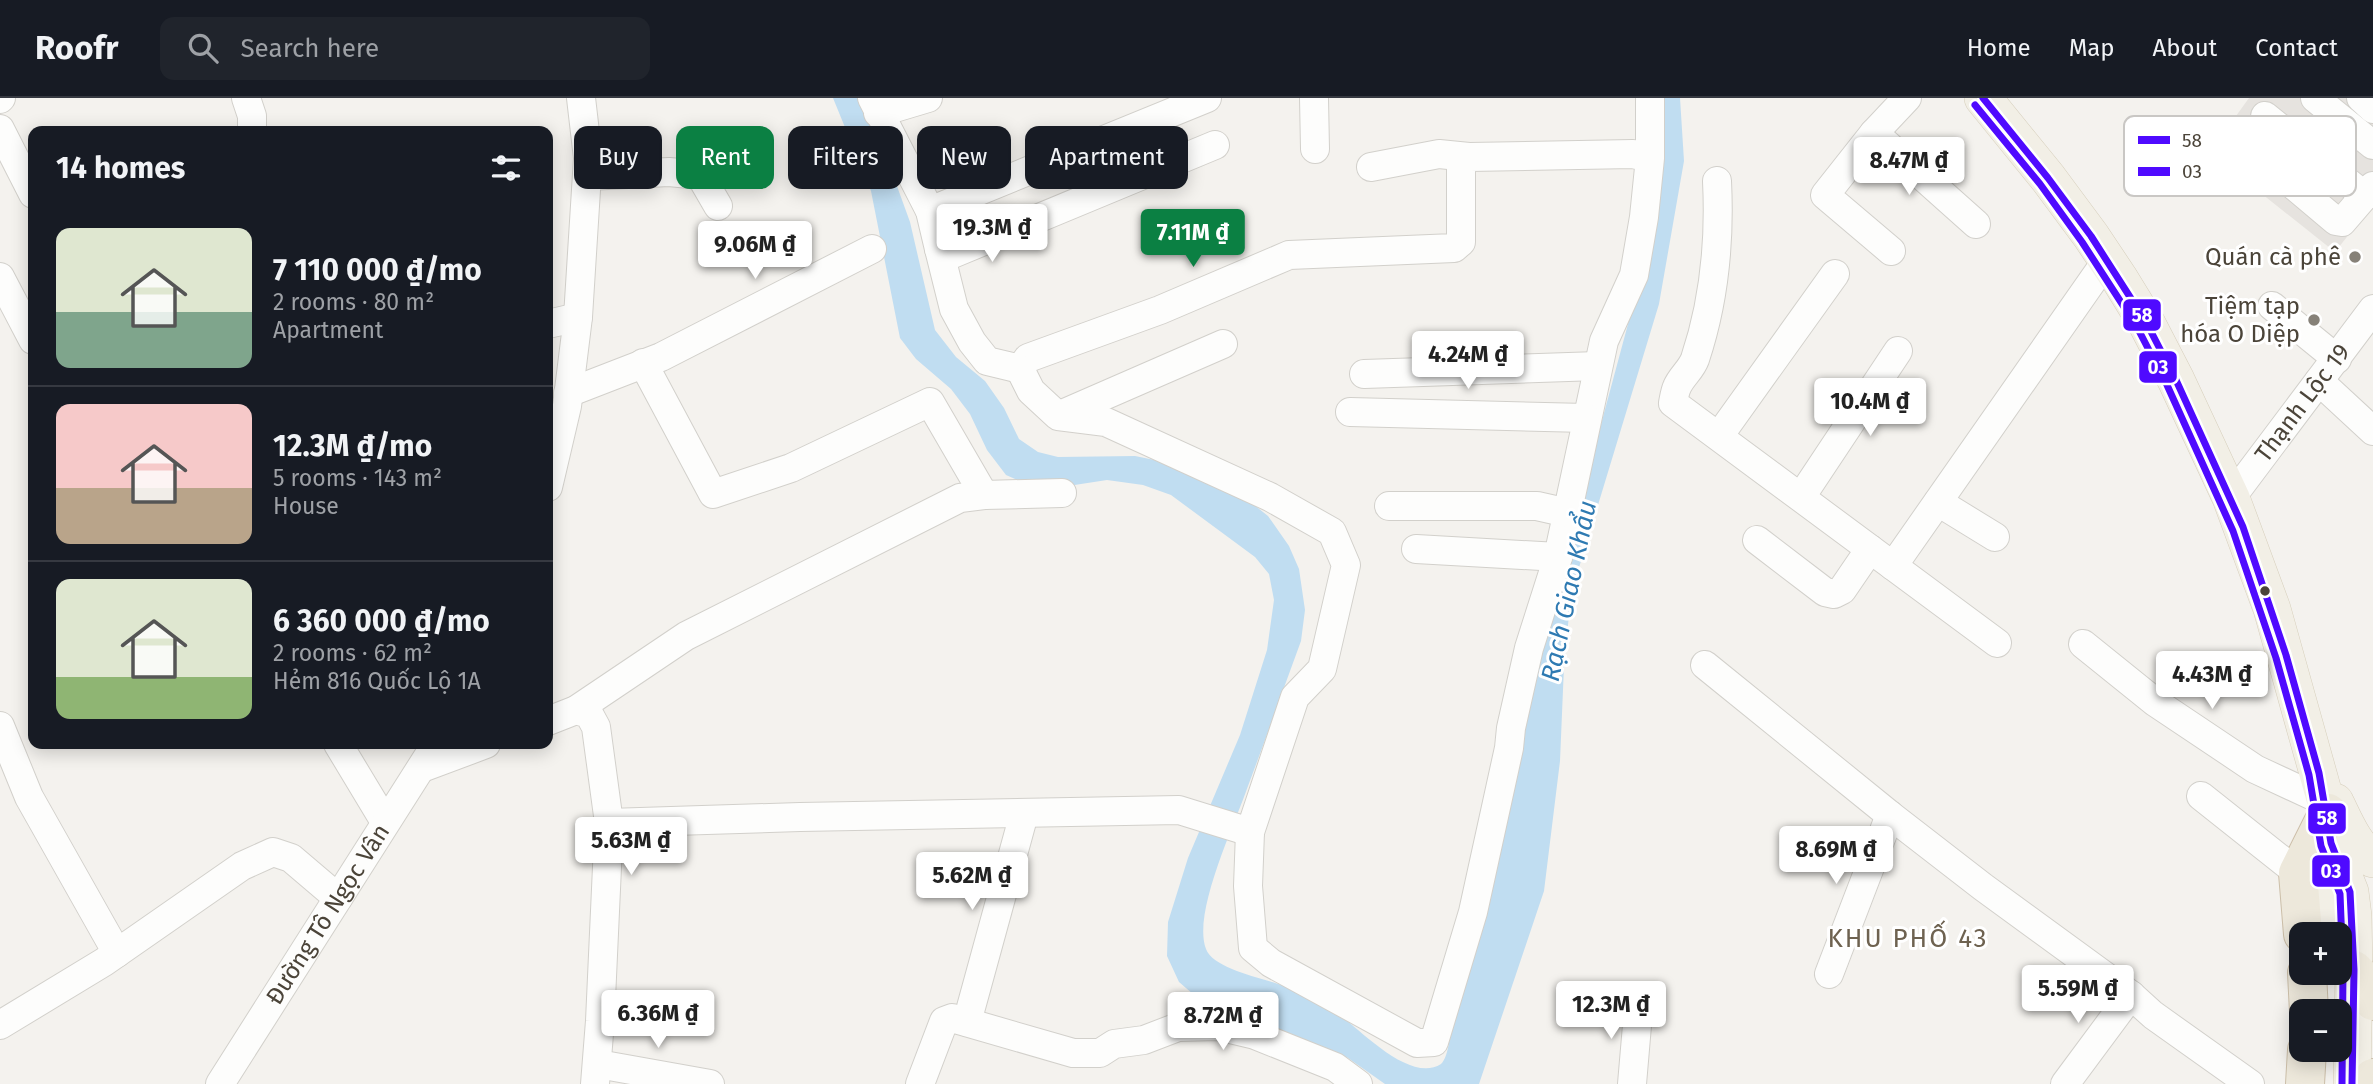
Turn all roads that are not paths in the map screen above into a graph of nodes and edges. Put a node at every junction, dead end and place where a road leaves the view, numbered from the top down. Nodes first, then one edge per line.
1 (246, 98) edge
2 (581, 98) edge
3 (928, 98) edge
4 (1208, 98) edge
5 (1314, 98) edge
6 (1650, 98) edge
7 (1907, 98) edge
8 (1983, 98) edge
9 (2315, 98) edge
10 (2361, 98) edge
11 (875, 106) edge
12 (2373, 109) edge
13 (2337, 116) edge
14 (252, 126) edge
15 (584, 126) edge
16 (0, 129) edge
17 (2356, 131) edge
18 (1874, 133) junction
19 (1215, 145) dead end
20 (2373, 145) edge
21 (1315, 149) dead end
22 (1469, 157) junction
23 (1650, 158) junction
24 (1371, 167) dead end
25 (662, 172) edge
26 (1717, 181) dead end
27 (28, 184) edge
28 (586, 189) edge
29 (2369, 191) edge
30 (2306, 196) edge
31 (718, 206) dead end
32 (929, 211) junction
33 (1976, 224) dead end
34 (872, 249) dead end
35 (939, 249) junction
36 (1891, 251) dead end
37 (2107, 260) junction
38 (1835, 274) dead end
39 (0, 277) edge
40 (2272, 306) dead end
41 (2373, 309) edge
42 (578, 317) junction
43 (553, 323) edge
44 (28, 330) edge
45 (1223, 344) dead end
46 (1898, 351) dead end
47 (2337, 359) junction
48 (643, 363) junction
49 (1598, 366) junction
50 (1020, 369) junction
51 (1364, 374) dead end
52 (2319, 381) junction
53 (568, 393) junction
54 (1350, 412) dead end
55 (1058, 416) junction
56 (1586, 418) junction
57 (2373, 431) edge
58 (1719, 436) junction
59 (553, 466) edge
60 (1062, 492) dead end
61 (984, 495) junction
62 (1801, 497) junction
63 (2231, 498) junction
64 (1938, 502) junction
65 (1389, 506) dead end
66 (1568, 513) junction
67 (1995, 537) dead end
68 (1757, 540) dead end
69 (1416, 549) dead end
70 (1870, 549) junction
71 (1558, 557) junction
72 (1894, 566) junction
73 (1997, 643) dead end
74 (2083, 644) dead end
75 (1706, 665) dead end
76 (576, 710) junction
77 (553, 719) edge
78 (0, 726) edge
79 (341, 749) edge
80 (462, 749) edge
81 (429, 756) edge
82 (2201, 796) dead end
83 (2326, 808) junction
84 (1024, 814) junction
85 (1890, 815) junction
86 (385, 822) junction
87 (609, 823) junction
88 (1247, 830) junction
89 (2373, 859) edge
90 (2298, 873) junction
91 (338, 898) junction
92 (2302, 922) edge
93 (2353, 947) edge
94 (117, 953) junction
95 (1829, 974) dead end
96 (2131, 995) junction
97 (2334, 999) edge
98 (1639, 1002) dead end
99 (967, 1022) junction
100 (0, 1025) edge
101 (2339, 1070) edge
102 (597, 1074) edge
103 (220, 1084) edge
104 (710, 1084) edge
105 (920, 1084) edge
106 (1358, 1084) edge
107 (1632, 1084) edge
108 (2065, 1084) edge
109 (2250, 1084) edge

1 - 14 street
2 - 15 street
3 - 11 street
4 - 32 street
5 - 21 street
6 - 23 street
7 - 18 street
8 - 37 main road
9 - 13 street
10 - 12 street
11 - 32 street
16 - 27 street
17 - 20 street
18 - 33 street
18 - 36 street
19 - 35 street
22 - 23 street
22 - 24 street
22 - 50 street
23 - 49 street
25 - 31 street
26 - 58 street
28 - 42 street
29 - 30 street
32 - 35 street
34 - 48 street
35 - 50 street
37 - 63 main road
37 - 64 street
38 - 58 street
39 - 44 street
40 - 47 street
41 - 47 street, Thạnh Lộc 19
42 - 43 street
42 - 53 street
45 - 55 street
46 - 62 street
47 - 52 street, Thạnh Lộc 19
48 - 53 street
48 - 61 street
49 - 51 street
49 - 56 street
50 - 55 street
52 - 57 street
52 - 63 street, Thạnh Lộc 19
53 - 59 street
54 - 56 street
55 - 88 street
56 - 66 street
58 - 62 street
60 - 61 street
61 - 76 street
62 - 70 street
63 - 83 main road
64 - 67 street
64 - 72 street
65 - 66 street
66 - 71 street
68 - 70 street
69 - 71 street
70 - 72 street
71 - 88 street
72 - 73 street
74 - 83 street
75 - 85 street
76 - 77 street
76 - 87 street
78 - 94 street
79 - 86 street
80 - 81 street
81 - 86 street, Đường Tô Ngọc Vân
82 - 90 street
83 - 89 main road
83 - 90 highway
83 - 93 main road
84 - 87 street
84 - 88 street
84 - 99 street
85 - 95 street
85 - 96 street
86 - 91 street, Đường Tô Ngọc Vân
87 - 102 street
90 - 92 highway
91 - 94 street
91 - 103 street, Đường Tô Ngọc Vân
93 - 97 main road
93 - 101 main road
94 - 100 street
96 - 108 street
96 - 109 street
98 - 107 street
99 - 105 street
99 - 106 street
102 - 104 street

